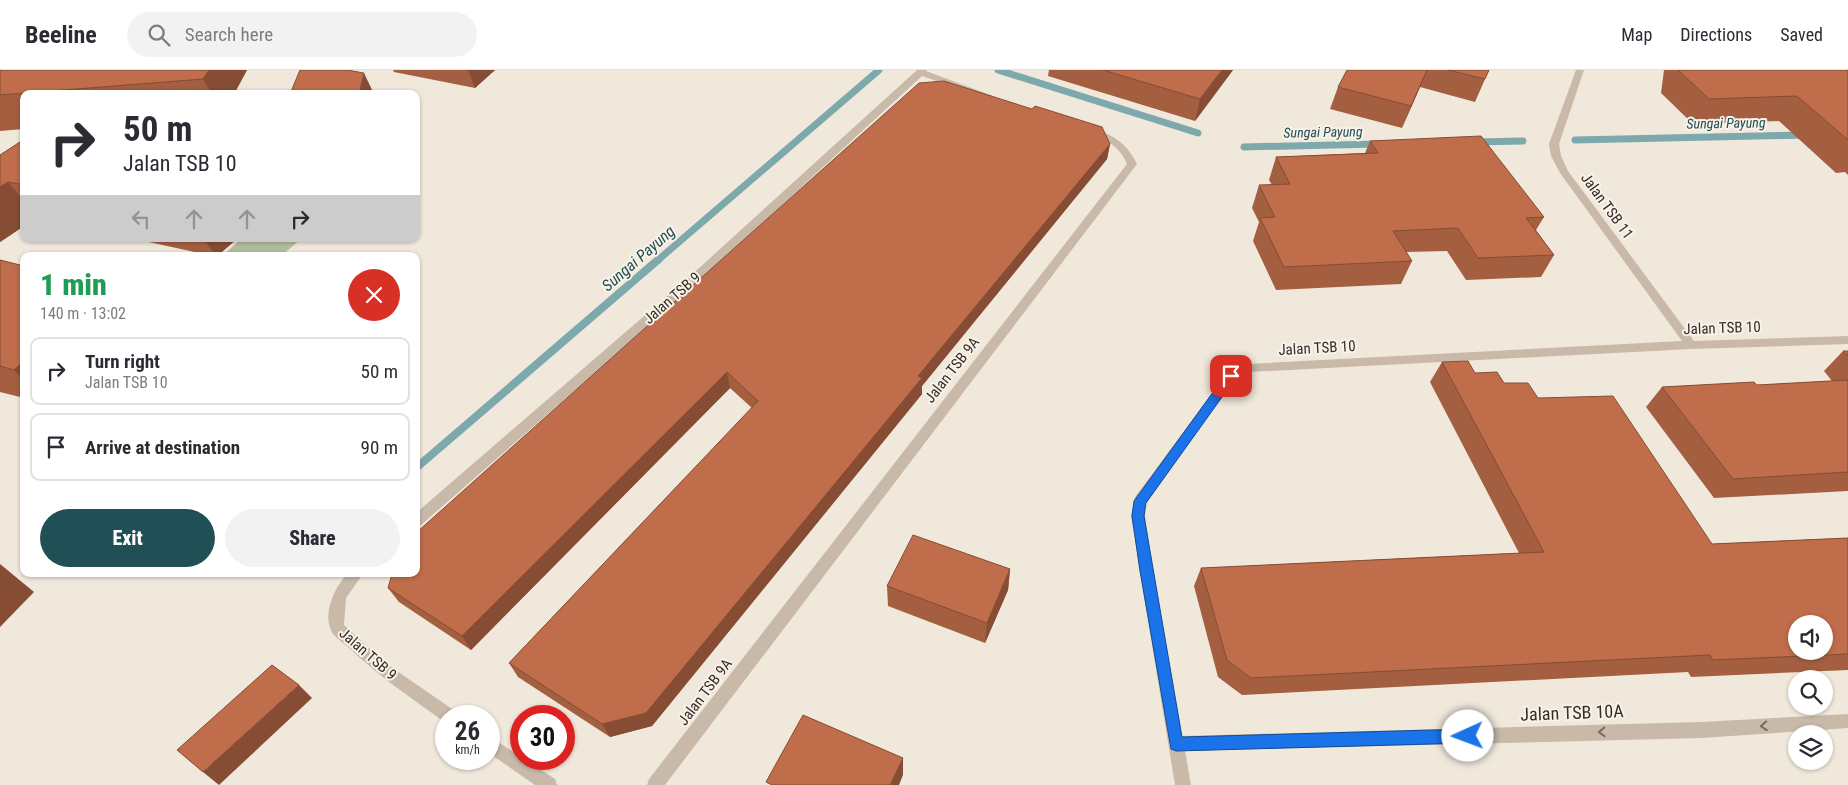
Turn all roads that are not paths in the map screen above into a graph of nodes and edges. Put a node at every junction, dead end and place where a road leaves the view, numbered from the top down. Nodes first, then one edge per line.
1 (1580, 70) edge
2 (921, 71) edge
3 (1000, 100) edge
4 (1074, 126) edge
5 (1848, 340) edge
6 (1691, 345) junction
7 (420, 518) edge
8 (353, 577) edge
9 (435, 706) edge
10 (1848, 721) edge
11 (1176, 744) junction
12 (500, 752) edge
13 (549, 785) edge
14 (655, 785) edge
15 (1184, 785) edge

1 - 6 street, Jalan TSB 11
2 - 3 street
2 - 7 street, Jalan TSB 9
4 - 14 street, Jalan TSB 9A
5 - 6 street, Jalan TSB 10
6 - 11 street, Jalan TSB 10
8 - 9 street, Jalan TSB 9
10 -> 11 street, Jalan TSB 10A
11 - 15 street, Jalan TSB 10
12 - 13 street

